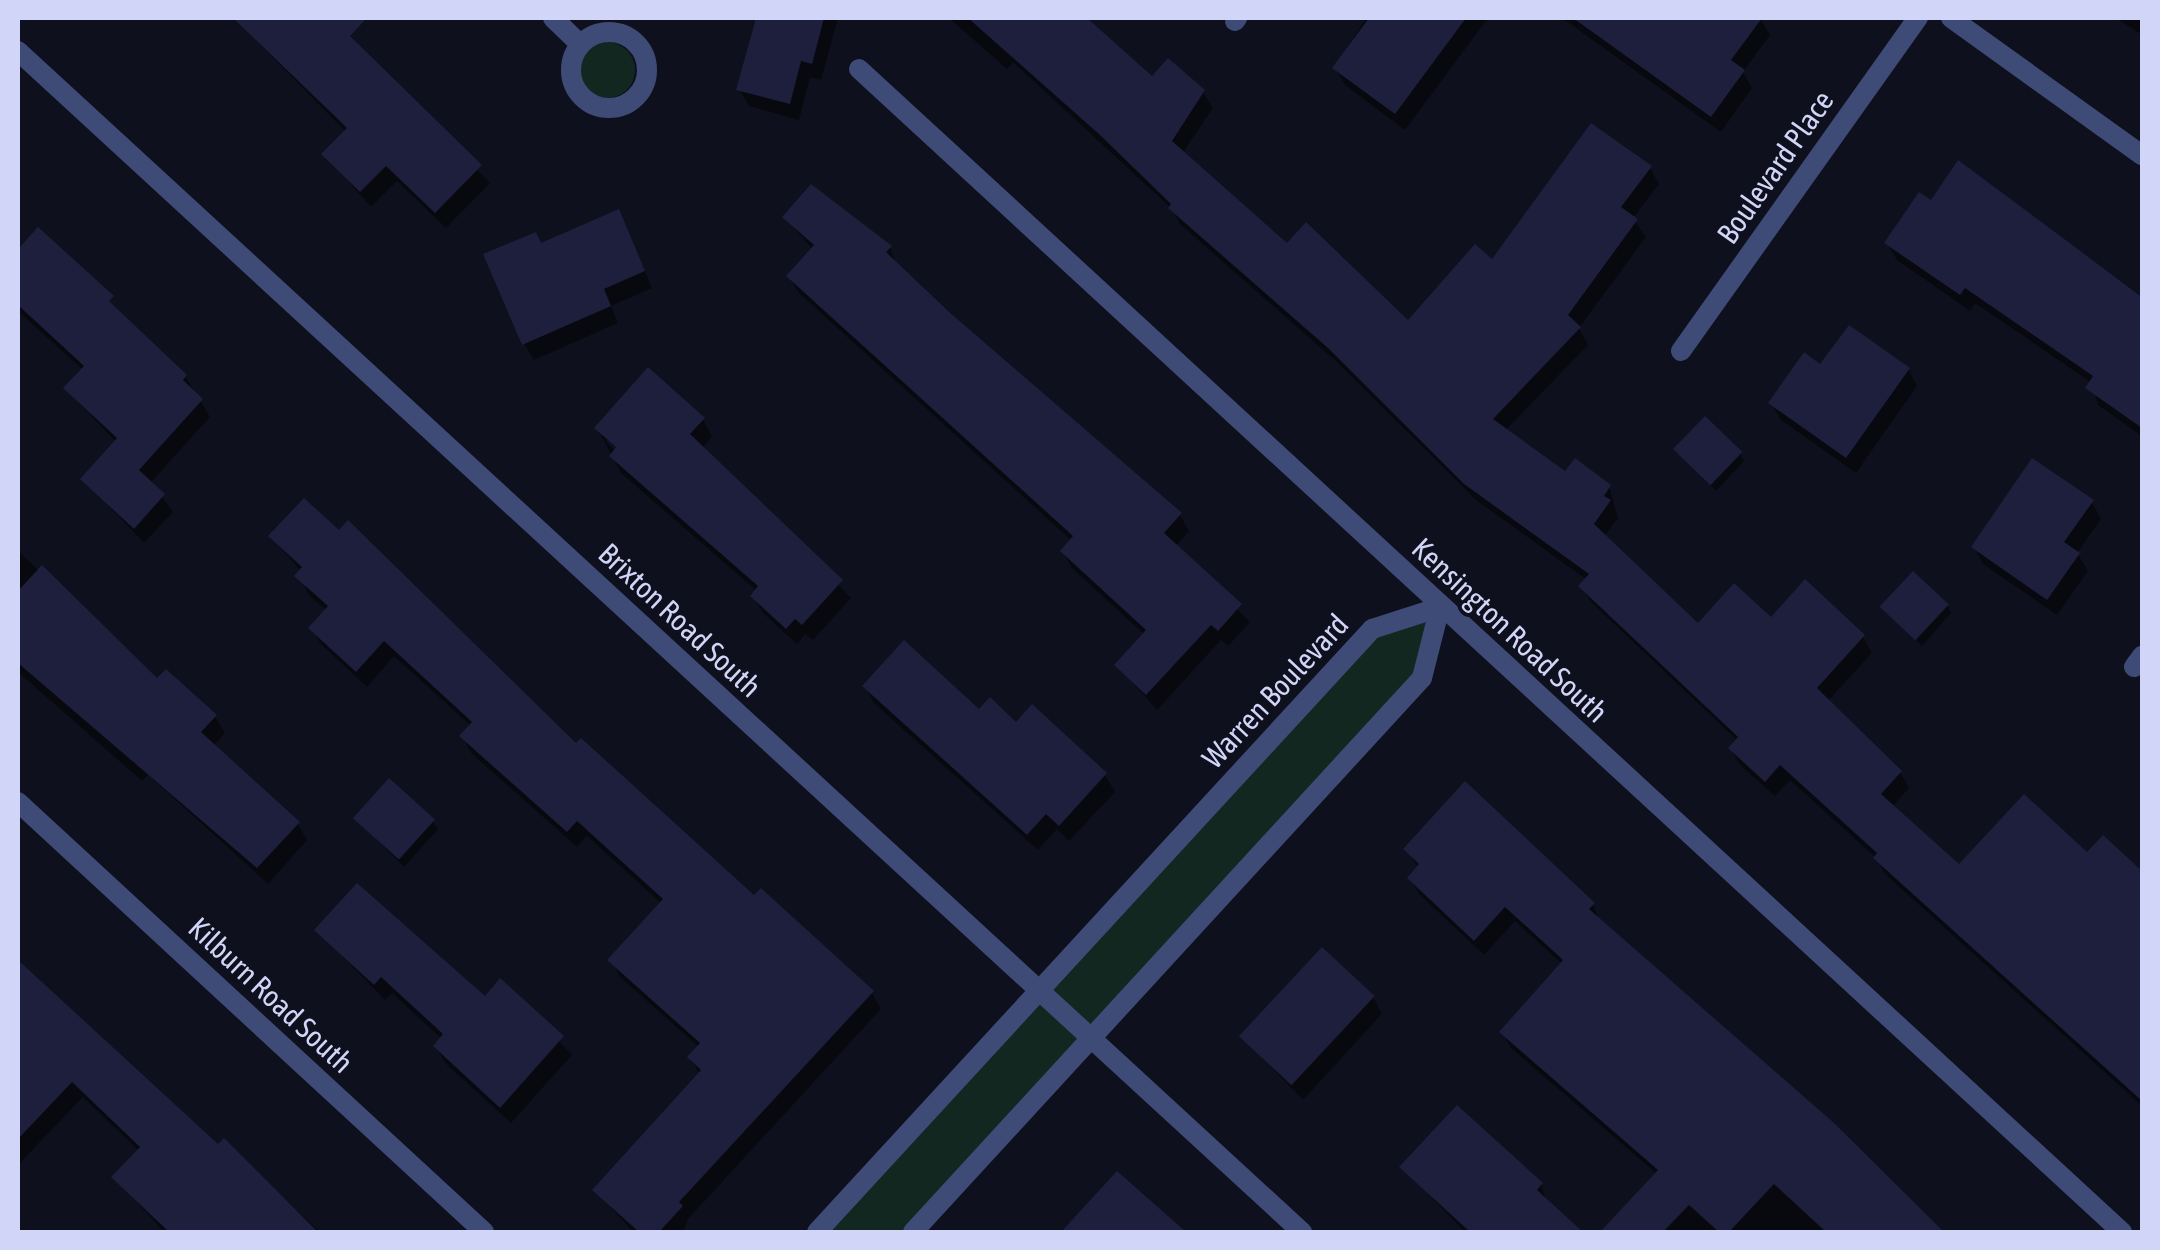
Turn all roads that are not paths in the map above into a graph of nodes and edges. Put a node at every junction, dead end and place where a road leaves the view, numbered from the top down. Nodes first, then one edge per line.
1 (553, 18) edge
2 (1918, 18) edge
3 (1952, 18) edge
4 (580, 44) dead end
5 (18, 50) edge
6 (859, 69) dead end
7 (2142, 155) edge
8 (1681, 350) dead end
9 (1440, 606) junction
10 (18, 802) edge
11 (1038, 990) junction
12 (1092, 1040) junction
13 (484, 1232) edge
14 (818, 1232) edge
15 (913, 1232) edge
16 (1302, 1232) edge
17 (2122, 1232) edge

1 - 4 street
2 - 8 street, Boulevard Place
3 - 7 street
5 - 11 street, Brixton Road South
6 - 9 street, Kensington Road South
9 - 11 street, Warren Boulevard
9 - 12 street
9 - 17 street, Kensington Road South
10 - 13 street, Kilburn Road South
11 - 12 street, Brixton Road South
11 - 14 street, Warren Boulevard
12 - 15 street
12 - 16 street, Brixton Road South

